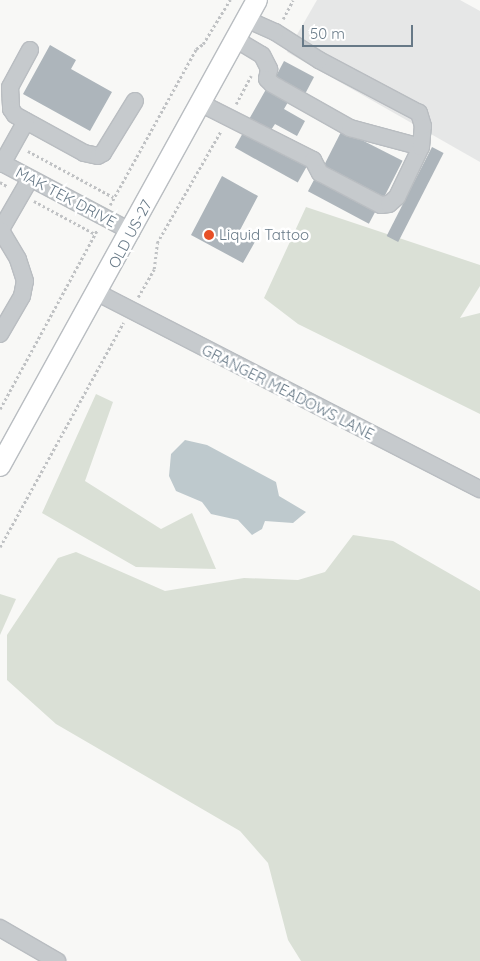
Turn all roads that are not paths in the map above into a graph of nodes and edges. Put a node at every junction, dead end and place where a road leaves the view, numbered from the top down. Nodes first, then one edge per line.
1 (257, 0) edge
2 (246, 19) junction
3 (235, 39) junction
4 (30, 50) dead end
5 (135, 101) dead end
6 (200, 103) junction
7 (26, 122) junction
8 (421, 147) junction
9 (1, 163) edge
10 (30, 179) junction
11 (0, 231) edge
12 (132, 232) junction
13 (98, 293) junction
14 (0, 334) edge
15 (0, 466) edge
16 (480, 488) edge
17 (0, 928) edge
18 (57, 961) edge

1 - 2 main road, OLD US-27
2 - 3 main road, OLD US-27
2 - 8 street
3 - 6 main road, OLD US-27
3 - 8 street
4 - 7 street
5 - 7 street
6 - 8 street
6 - 12 main road, OLD US-27
7 - 9 street
9 - 10 street, MAK TEK DRIVE
10 - 11 street
10 - 12 street, MAK TEK DRIVE
11 - 14 street
12 - 13 main road, OLD US-27
13 - 15 main road, OLD US-27
13 - 16 street, GRANGER MEADOWS LANE
17 - 18 street

